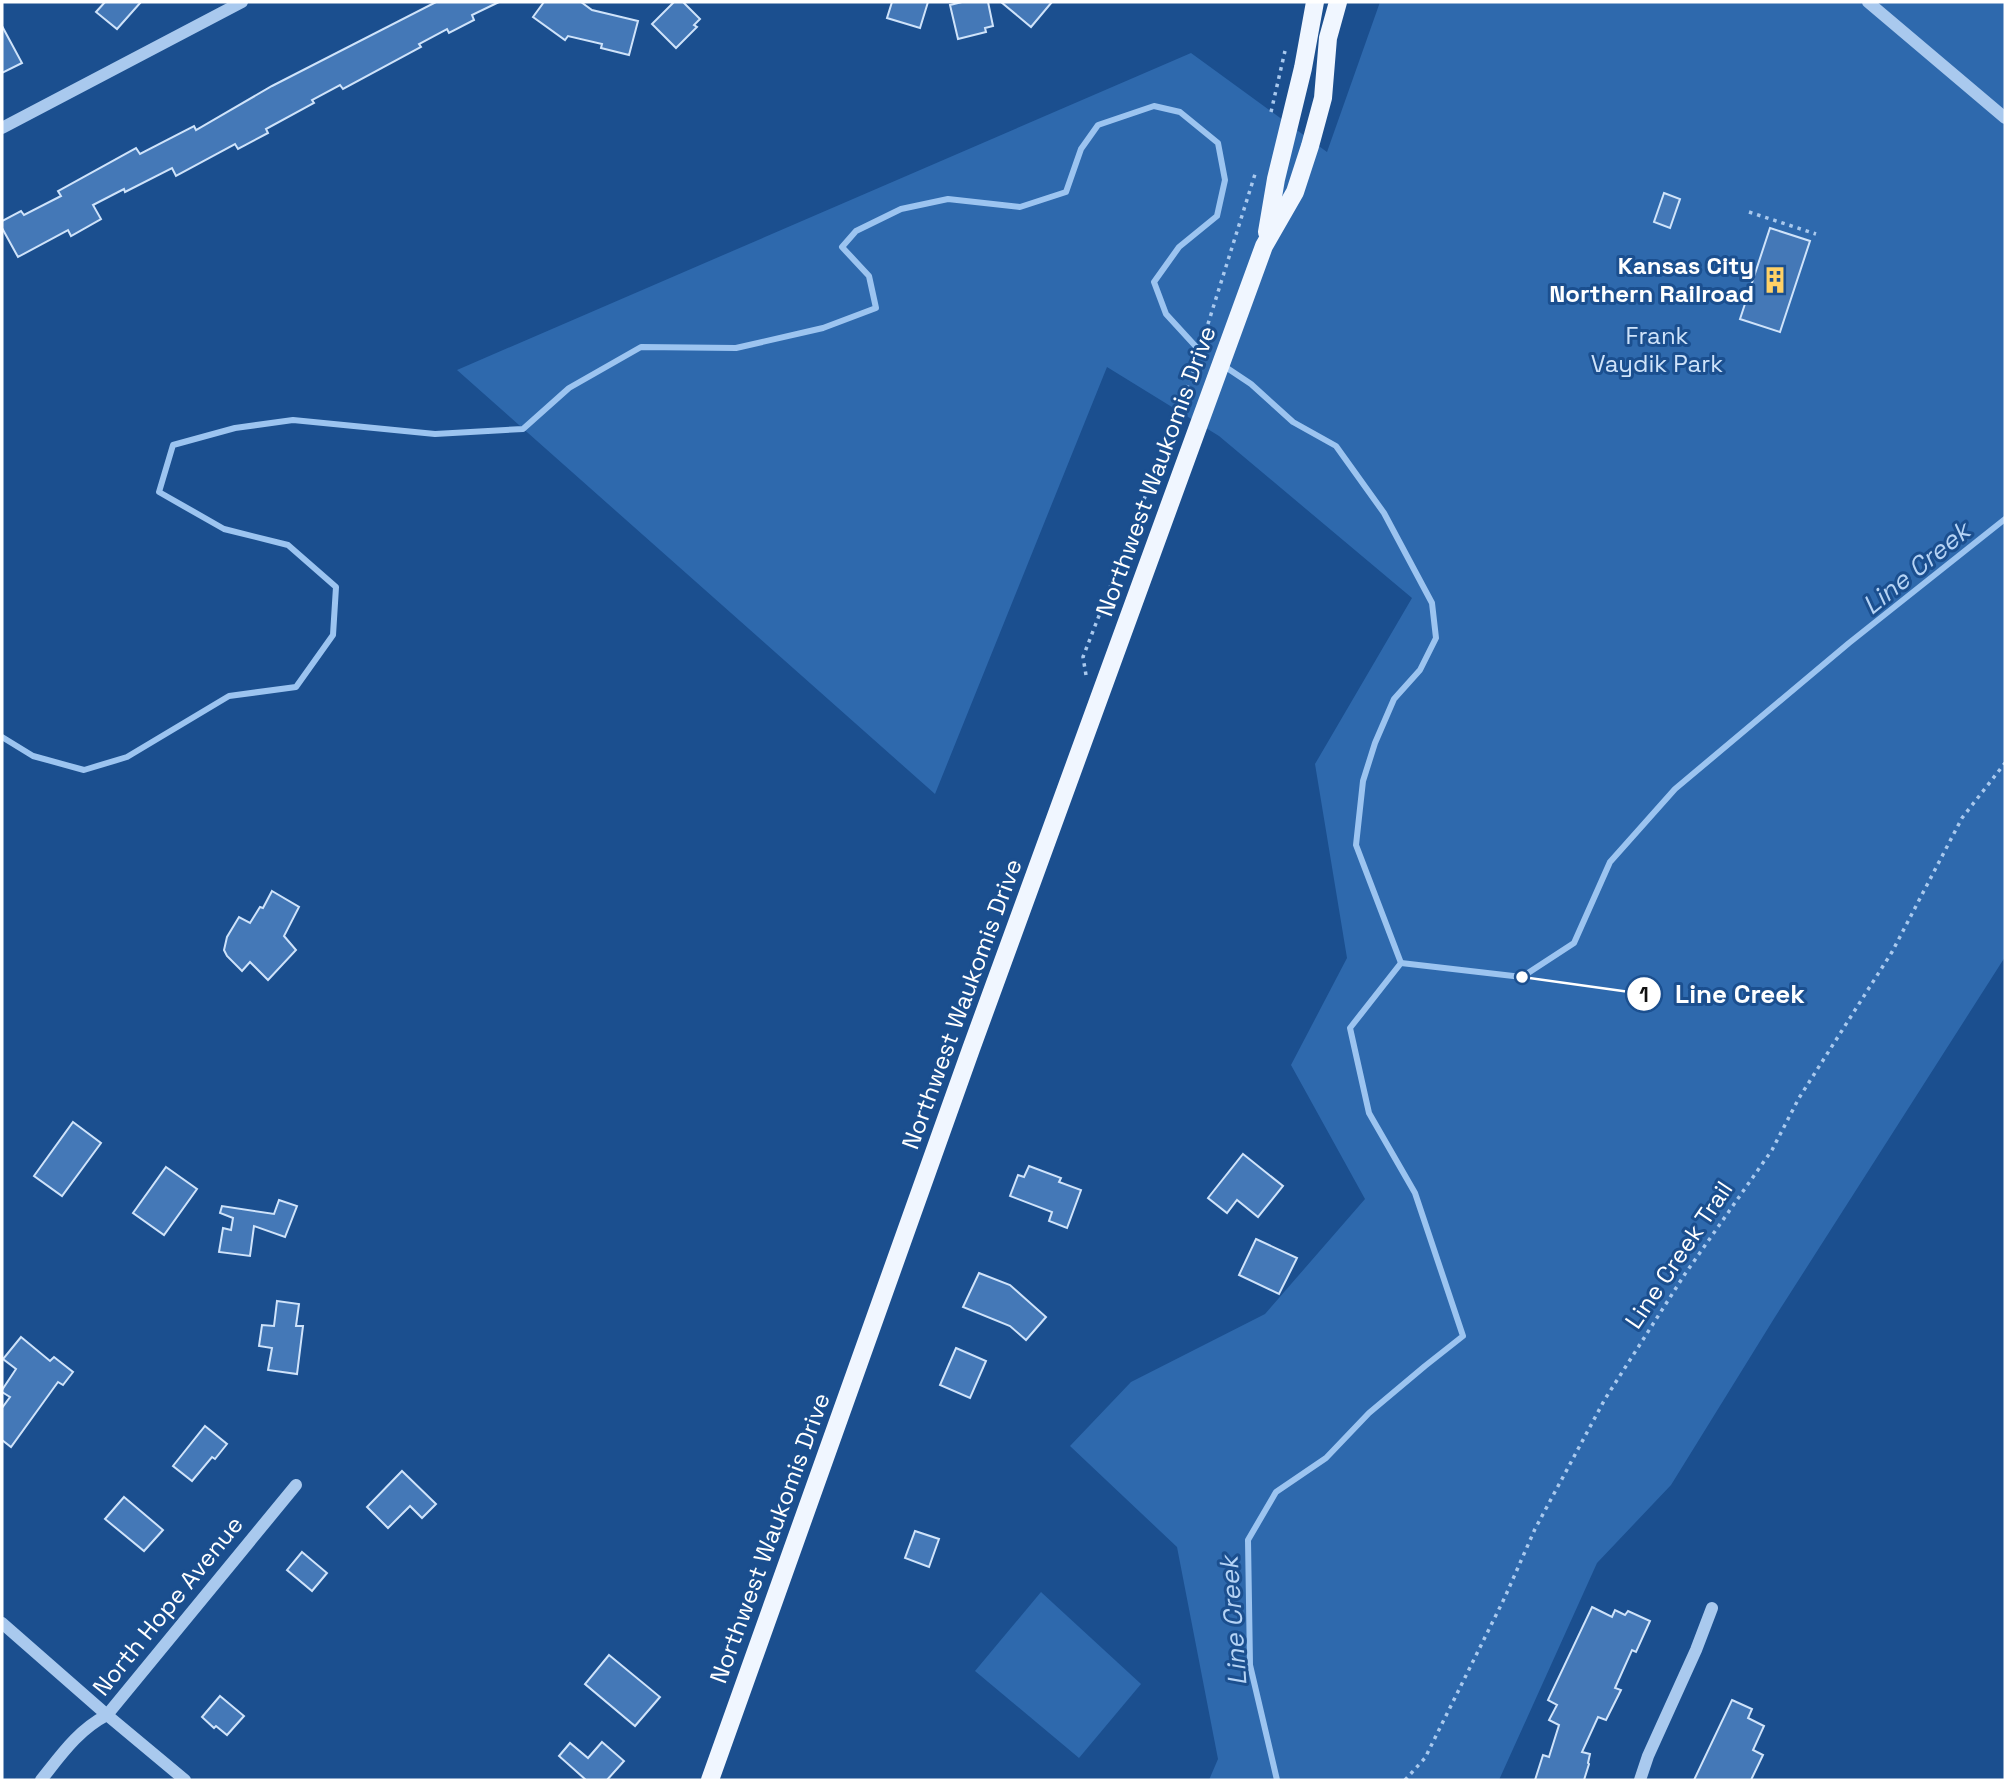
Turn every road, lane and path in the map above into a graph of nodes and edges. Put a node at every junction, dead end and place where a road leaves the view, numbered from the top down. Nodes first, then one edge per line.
1 (1315, 2) edge
2 (1338, 2) edge
3 (1868, 2) edge
4 (234, 4) edge
5 (1285, 51) dead end
6 (1270, 113) dead end
7 (2005, 118) edge
8 (2, 128) edge
9 (1259, 164) dead end
10 (1749, 212) dead end
11 (1816, 234) dead end
12 (1264, 246) junction
13 (1087, 682) dead end
14 (2005, 762) edge
15 (296, 1485) dead end
16 (1712, 1608) dead end
17 (2, 1623) edge
18 (107, 1715) junction
19 (41, 1780) edge
20 (185, 1780) edge
21 (710, 1780) edge
22 (1405, 1780) edge
23 (1640, 1780) edge

1 - 12 main road, Northwest Waukomis Drive
2 - 12 main road, Northwest Waukomis Drive
3 - 7 street
4 - 8 street
5 - 6 path
9 - 13 path
10 - 11 path
12 - 21 main road, Northwest Waukomis Drive
14 - 22 path, Line Creek Trail
15 - 18 street, North Hope Avenue
16 - 23 street
17 - 18 street
18 - 19 street, North Hope Avenue
18 - 20 street

